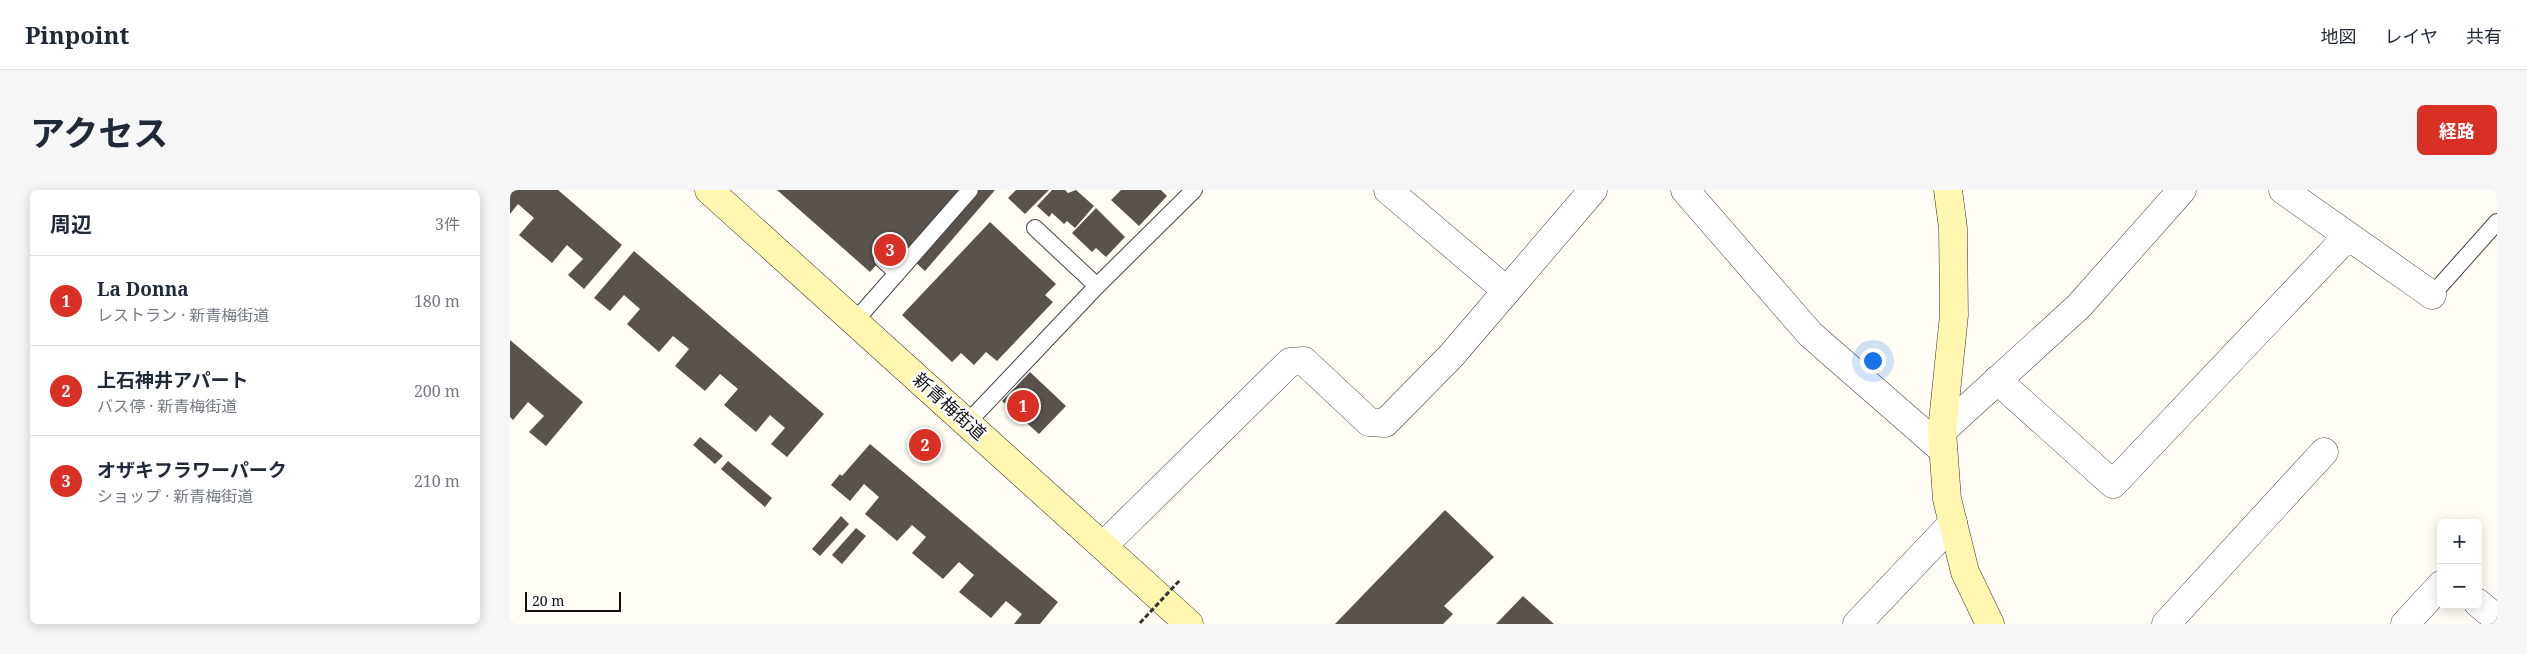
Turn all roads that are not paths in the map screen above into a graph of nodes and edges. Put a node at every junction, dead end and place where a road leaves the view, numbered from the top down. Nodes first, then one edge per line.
1 (708, 190) edge
2 (970, 190) edge
3 (1194, 190) edge
4 (1388, 190) edge
5 (1593, 190) edge
6 (1685, 190) edge
7 (1948, 190) edge
8 (2182, 190) edge
9 (2283, 190) edge
10 (2497, 222) edge
11 (1035, 228) dead end
12 (2347, 236) junction
13 (882, 259) dead end
14 (897, 273) junction
15 (1097, 286) junction
16 (1507, 291) junction
17 (2432, 295) joint
18 (855, 321) junction
19 (1997, 380) junction
20 (968, 422) junction
21 (1943, 440) junction
22 (2324, 452) dead end
23 (1953, 523) junction
24 (1104, 545) junction
25 (2437, 589) edge
26 (2482, 606) edge
27 (2497, 619) edge
28 (1189, 624) edge
29 (1857, 624) edge
30 (1990, 624) edge
31 (2166, 624) edge
32 (2405, 624) edge

1 - 18 main road, 新青梅街道
2 - 14 lane
3 - 15 lane
4 - 16 street
5 - 16 street
6 - 21 street
7 - 21 main road
8 - 19 street
9 - 12 street
10 - 17 lane
11 - 15 lane
12 - 17 street
12 - 19 street
13 - 14 lane
14 - 18 lane
15 - 20 lane
16 - 24 street
18 - 20 main road, 新青梅街道
19 - 21 street
20 - 24 main road, 新青梅街道
21 - 23 main road
22 - 31 street
23 - 29 street
23 - 30 main road
24 - 28 main road, 新青梅街道
25 - 32 street
26 - 27 street

